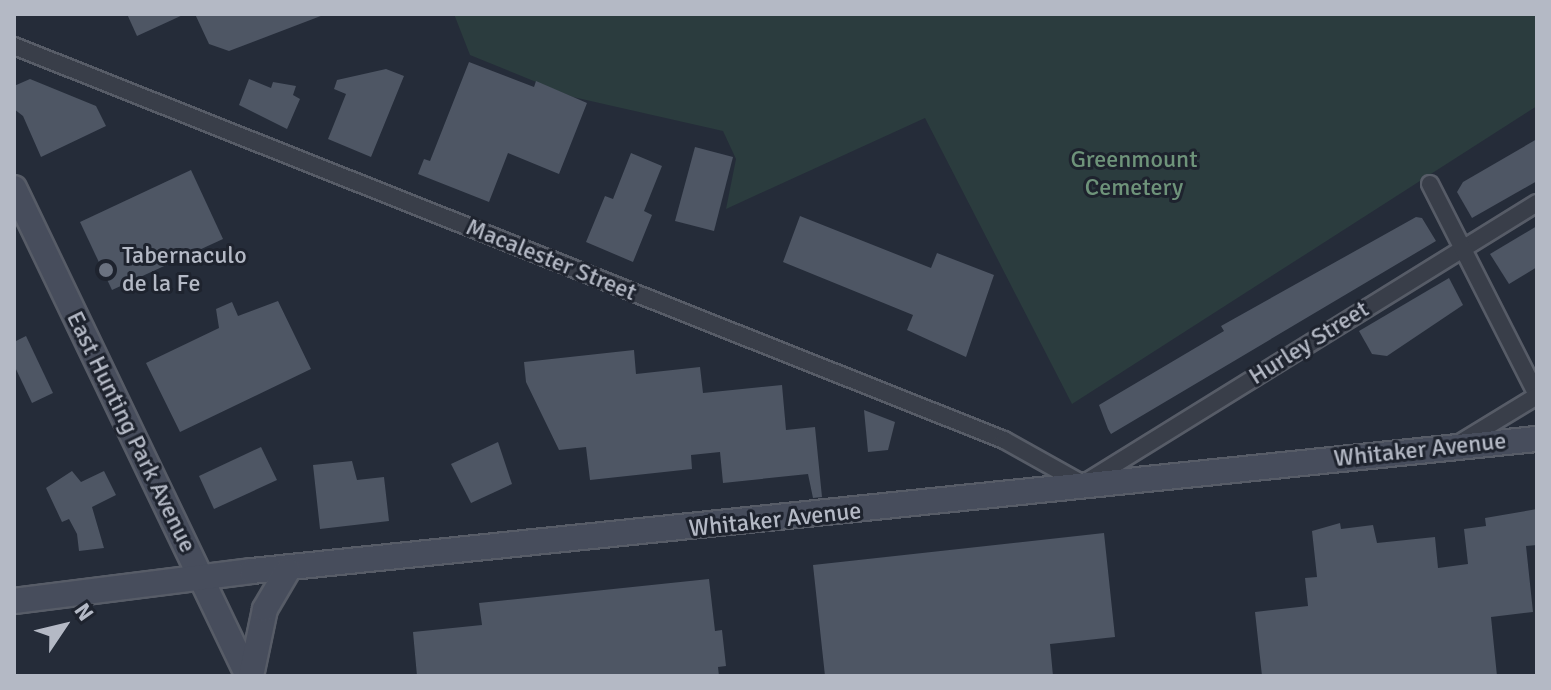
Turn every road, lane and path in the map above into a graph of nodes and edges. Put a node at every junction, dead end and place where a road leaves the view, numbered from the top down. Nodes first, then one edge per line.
1 (14, 46) edge
2 (1430, 184) dead end
3 (14, 188) edge
4 (1537, 203) edge
5 (1462, 247) junction
6 (1537, 395) edge
7 (1537, 439) edge
8 (1453, 447) junction
9 (1083, 484) junction
10 (288, 570) junction
11 (203, 580) junction
12 (14, 601) edge
13 (250, 676) edge

1 - 9 street, Macalester Street
2 - 5 street
3 - 11 main road, East Hunting Park Avenue
4 - 5 street, Hurley Street
5 - 6 street
5 - 9 street, Hurley Street
6 - 8 street
7 - 8 main road, Whitaker Avenue
8 - 9 main road, Whitaker Avenue
9 - 10 main road, Whitaker Avenue
10 - 11 main road, Whitaker Avenue
10 - 13 main road
11 - 12 main road, Whitaker Avenue
11 - 13 main road, East Hunting Park Avenue

